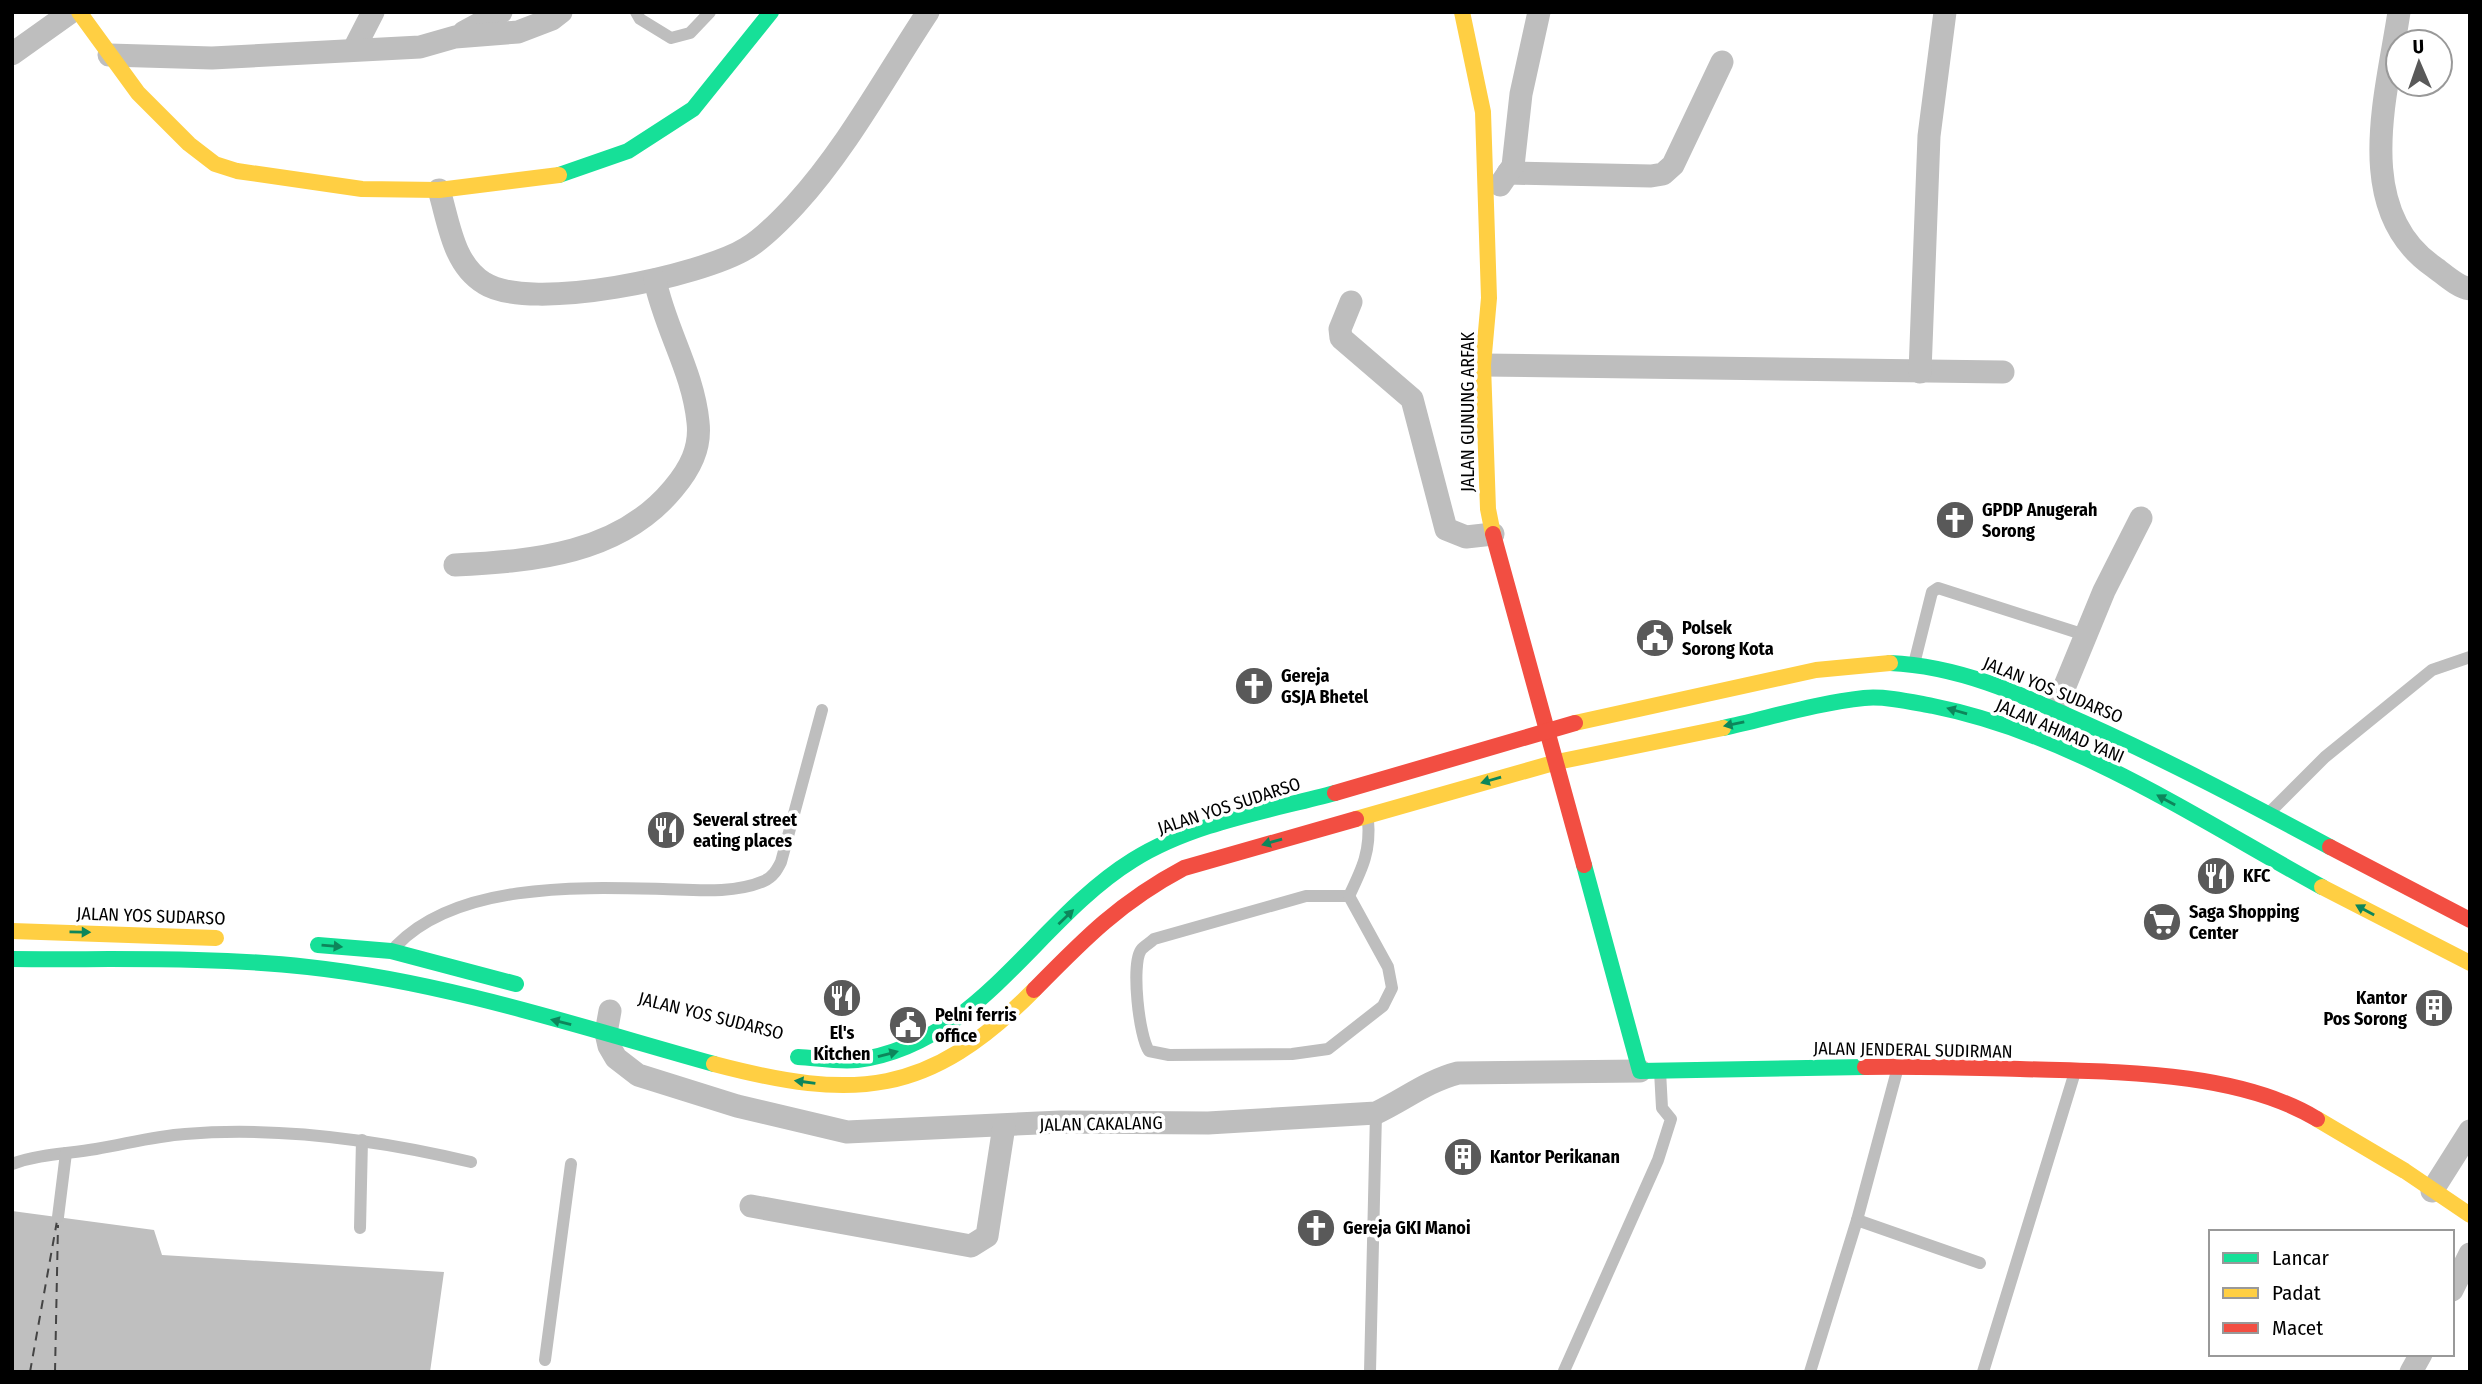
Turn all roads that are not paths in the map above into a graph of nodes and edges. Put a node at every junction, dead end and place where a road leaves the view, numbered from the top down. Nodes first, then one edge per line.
1 (71, 12) edge
2 (79, 12) edge
3 (373, 12) edge
4 (501, 12) edge
5 (561, 12) edge
6 (636, 12) edge
7 (710, 12) edge
8 (771, 12) edge
9 (928, 12) edge
10 (1462, 12) edge
11 (1539, 12) edge
12 (1945, 12) edge
13 (2399, 12) edge
14 (455, 37) junction
15 (354, 48) junction
16 (12, 54) edge
17 (109, 55) junction
18 (1722, 62) dead end
19 (1508, 173) junction
20 (439, 190) junction
21 (1486, 200) junction
22 (655, 280) junction
23 (2470, 289) edge
24 (1351, 302) dead end
25 (1483, 365) junction
26 (1920, 372) junction
27 (2003, 372) dead end
28 (2141, 518) dead end
29 (1493, 534) junction
30 (455, 565) dead end
31 (2085, 635) junction
32 (2470, 657) edge
33 (1914, 664) junction
34 (822, 710) dead end
35 (2054, 710) junction
36 (1548, 729) junction
37 (1557, 762) junction
38 (2270, 813) junction
39 (1367, 815) junction
40 (1349, 896) junction
41 (2414, 914) junction
42 (2470, 920) edge
43 (12, 931) edge
44 (227, 938) dead end
45 (304, 944) dead end
46 (391, 951) junction
47 (12, 959) edge
48 (2470, 963) edge
49 (538, 990) dead end
50 (609, 1017) junction
51 (780, 1054) dead end
52 (1898, 1066) junction
53 (1650, 1070) junction
54 (2076, 1072) junction
55 (1376, 1113) junction
56 (1004, 1126) junction
57 (2470, 1131) edge
58 (362, 1140) junction
59 (66, 1153) junction
60 (471, 1162) dead end
61 (12, 1164) edge
62 (571, 1164) dead end
63 (2432, 1191) junction
64 (751, 1206) dead end
65 (2470, 1215) edge
66 (58, 1217) dead end
67 (1857, 1220) junction
68 (360, 1228) dead end
69 (2470, 1254) edge
70 (1980, 1263) dead end
71 (2454, 1286) edge
72 (2420, 1356) edge
73 (545, 1360) dead end
74 (1564, 1371) edge
75 (1370, 1372) edge
76 (1810, 1372) edge
77 (1983, 1372) edge
78 (2411, 1372) edge

1 - 16 street
2 - 17 main road
3 - 15 street
4 - 14 street
5 - 14 street
6 - 7 lane
8 - 20 main road
9 - 22 street
10 - 21 main road, JALAN GUNUNG ARFAK
11 - 19 street
12 - 26 street
13 - 23 street
14 - 15 street
15 - 17 street
17 - 20 main road
18 - 19 street
19 - 21 street
20 - 22 street
21 - 25 main road, JALAN GUNUNG ARFAK
22 - 30 street
24 - 29 street
25 - 26 street
25 - 29 main road, JALAN GUNUNG ARFAK
26 - 27 street
28 - 31 street
29 - 36 main road, JALAN GUNUNG ARFAK
31 - 33 lane
31 - 35 street
32 - 38 lane
33 - 35 main road, JALAN YOS SUDARSO
33 - 36 main road, JALAN YOS SUDARSO
34 - 46 lane
35 - 38 main road, JALAN YOS SUDARSO
36 - 37 main road, JALAN GUNUNG ARFAK
51 -> 36 main road, JALAN YOS SUDARSO
37 -> 39 main road
41 -> 37 main road, JALAN AHMAD YANI
37 - 53 main road
38 - 41 main road, JALAN YOS SUDARSO
39 - 40 lane
39 -> 50 main road
40 - 40 lane
41 - 42 main road, JALAN YOS SUDARSO
41 - 48 main road, JALAN AHMAD YANI
43 -> 44 main road, JALAN YOS SUDARSO
45 -> 46 main road
46 - 49 main road
50 -> 47 main road
50 - 56 street, JALAN CAKALANG
52 - 53 main road, JALAN JENDERAL SUDIRMAN
52 - 54 main road, JALAN JENDERAL SUDIRMAN
52 - 67 lane
53 - 55 street, JALAN CAKALANG
53 - 74 lane
54 - 63 main road, JALAN JENDERAL SUDIRMAN
54 - 77 lane
55 - 56 street, JALAN CAKALANG
55 - 75 lane
56 - 64 street
57 - 63 street
58 - 59 lane
58 - 60 lane
58 - 68 lane
59 - 61 lane
59 - 66 lane
62 - 73 lane
63 - 65 main road, JALAN JENDERAL SUDIRMAN
67 - 70 lane
67 - 76 lane
69 - 71 street
72 - 78 street

